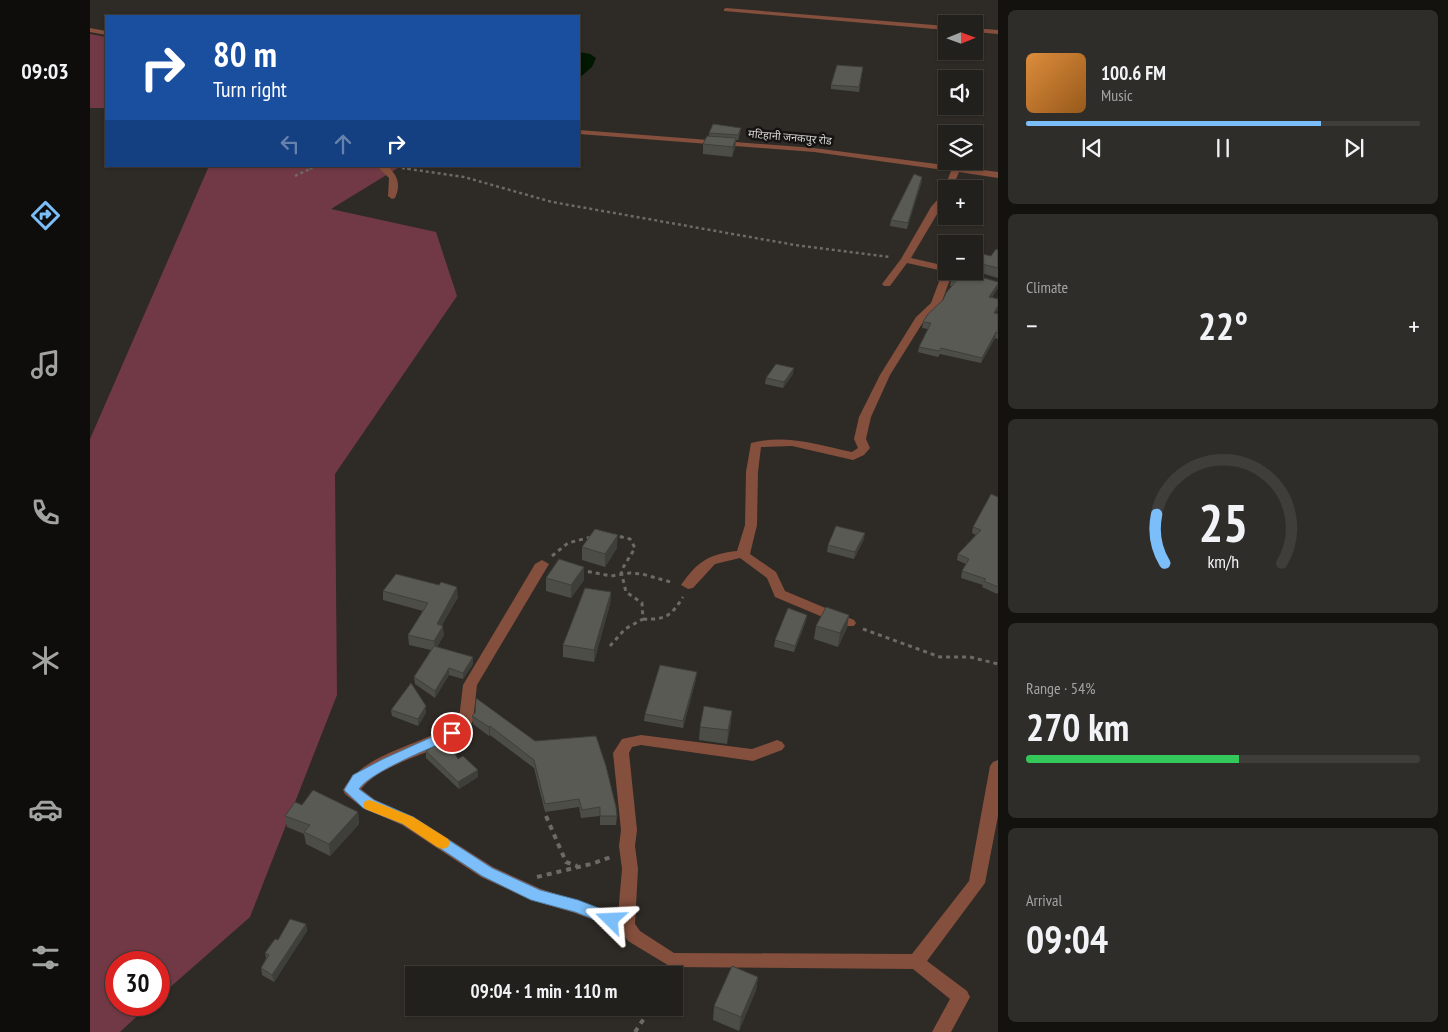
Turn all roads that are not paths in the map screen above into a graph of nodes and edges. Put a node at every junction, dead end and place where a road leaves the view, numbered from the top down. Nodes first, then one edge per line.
1 (726, 10) dead end
2 (938, 27) edge
3 (90, 30) edge
4 (983, 31) edge
5 (998, 32) edge
6 (105, 33) edge
7 (580, 132) edge
8 (382, 167) edge
9 (938, 167) edge
10 (963, 170) edge
11 (998, 175) edge
12 (392, 196) dead end
13 (938, 203) edge
14 (905, 260) junction
15 (938, 268) edge
16 (944, 280) edge
17 (887, 284) dead end
18 (743, 554) junction
19 (542, 564) road end
20 (688, 585) road end
21 (848, 623) edge
22 (777, 746) dead end
23 (998, 766) edge
24 (626, 925) junction
25 (916, 962) junction
26 (941, 1032) edge

1 - 2 street
3 - 6 street
4 - 5 street
7 - 9 street, मटिहानी जनकपुर रोड
8 - 12 street
10 - 11 street, मटिहानी जनकपुर रोड
13 - 14 street
14 - 15 street
14 - 17 street
16 - 18 street
18 - 20 street
18 - 21 street
19 - 24 street
22 - 24 street
23 - 25 street
24 - 25 street
25 - 26 street

